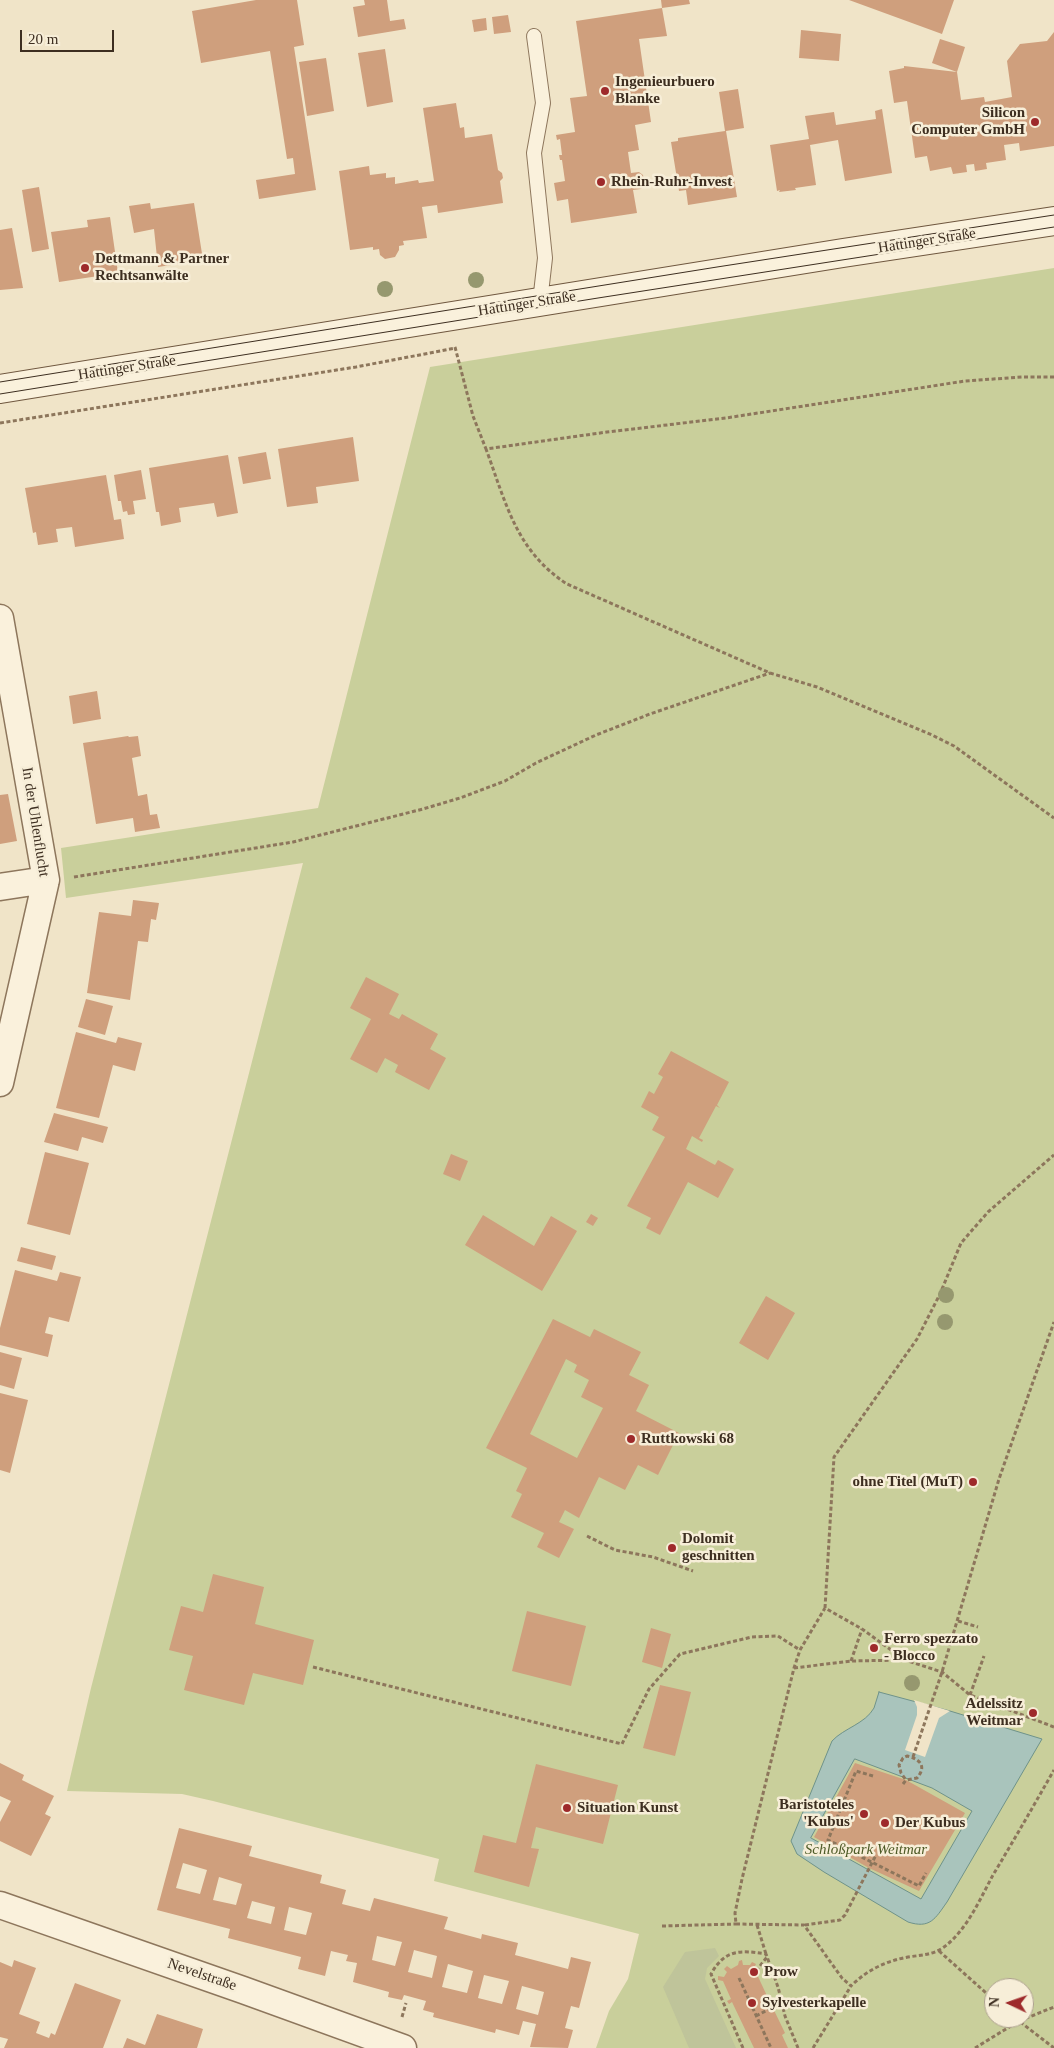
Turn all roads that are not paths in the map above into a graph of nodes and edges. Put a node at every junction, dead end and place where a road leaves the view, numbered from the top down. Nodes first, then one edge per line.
1 (534, 36) dead end
2 (1054, 222) edge
3 (540, 302) junction
4 (0, 389) edge
5 (0, 618) edge
6 (46, 880) junction
7 (0, 887) edge
8 (0, 1083) edge
9 (0, 1905) edge
10 (403, 2048) edge

1 - 3 lane
2 - 3 main road, Hattinger Straße
3 - 4 main road, Hattinger Straße
5 - 6 street, In der Uhlenflucht
6 - 7 street
6 - 8 street, In der Uhlenflucht
9 - 10 street, Nevelstraße

